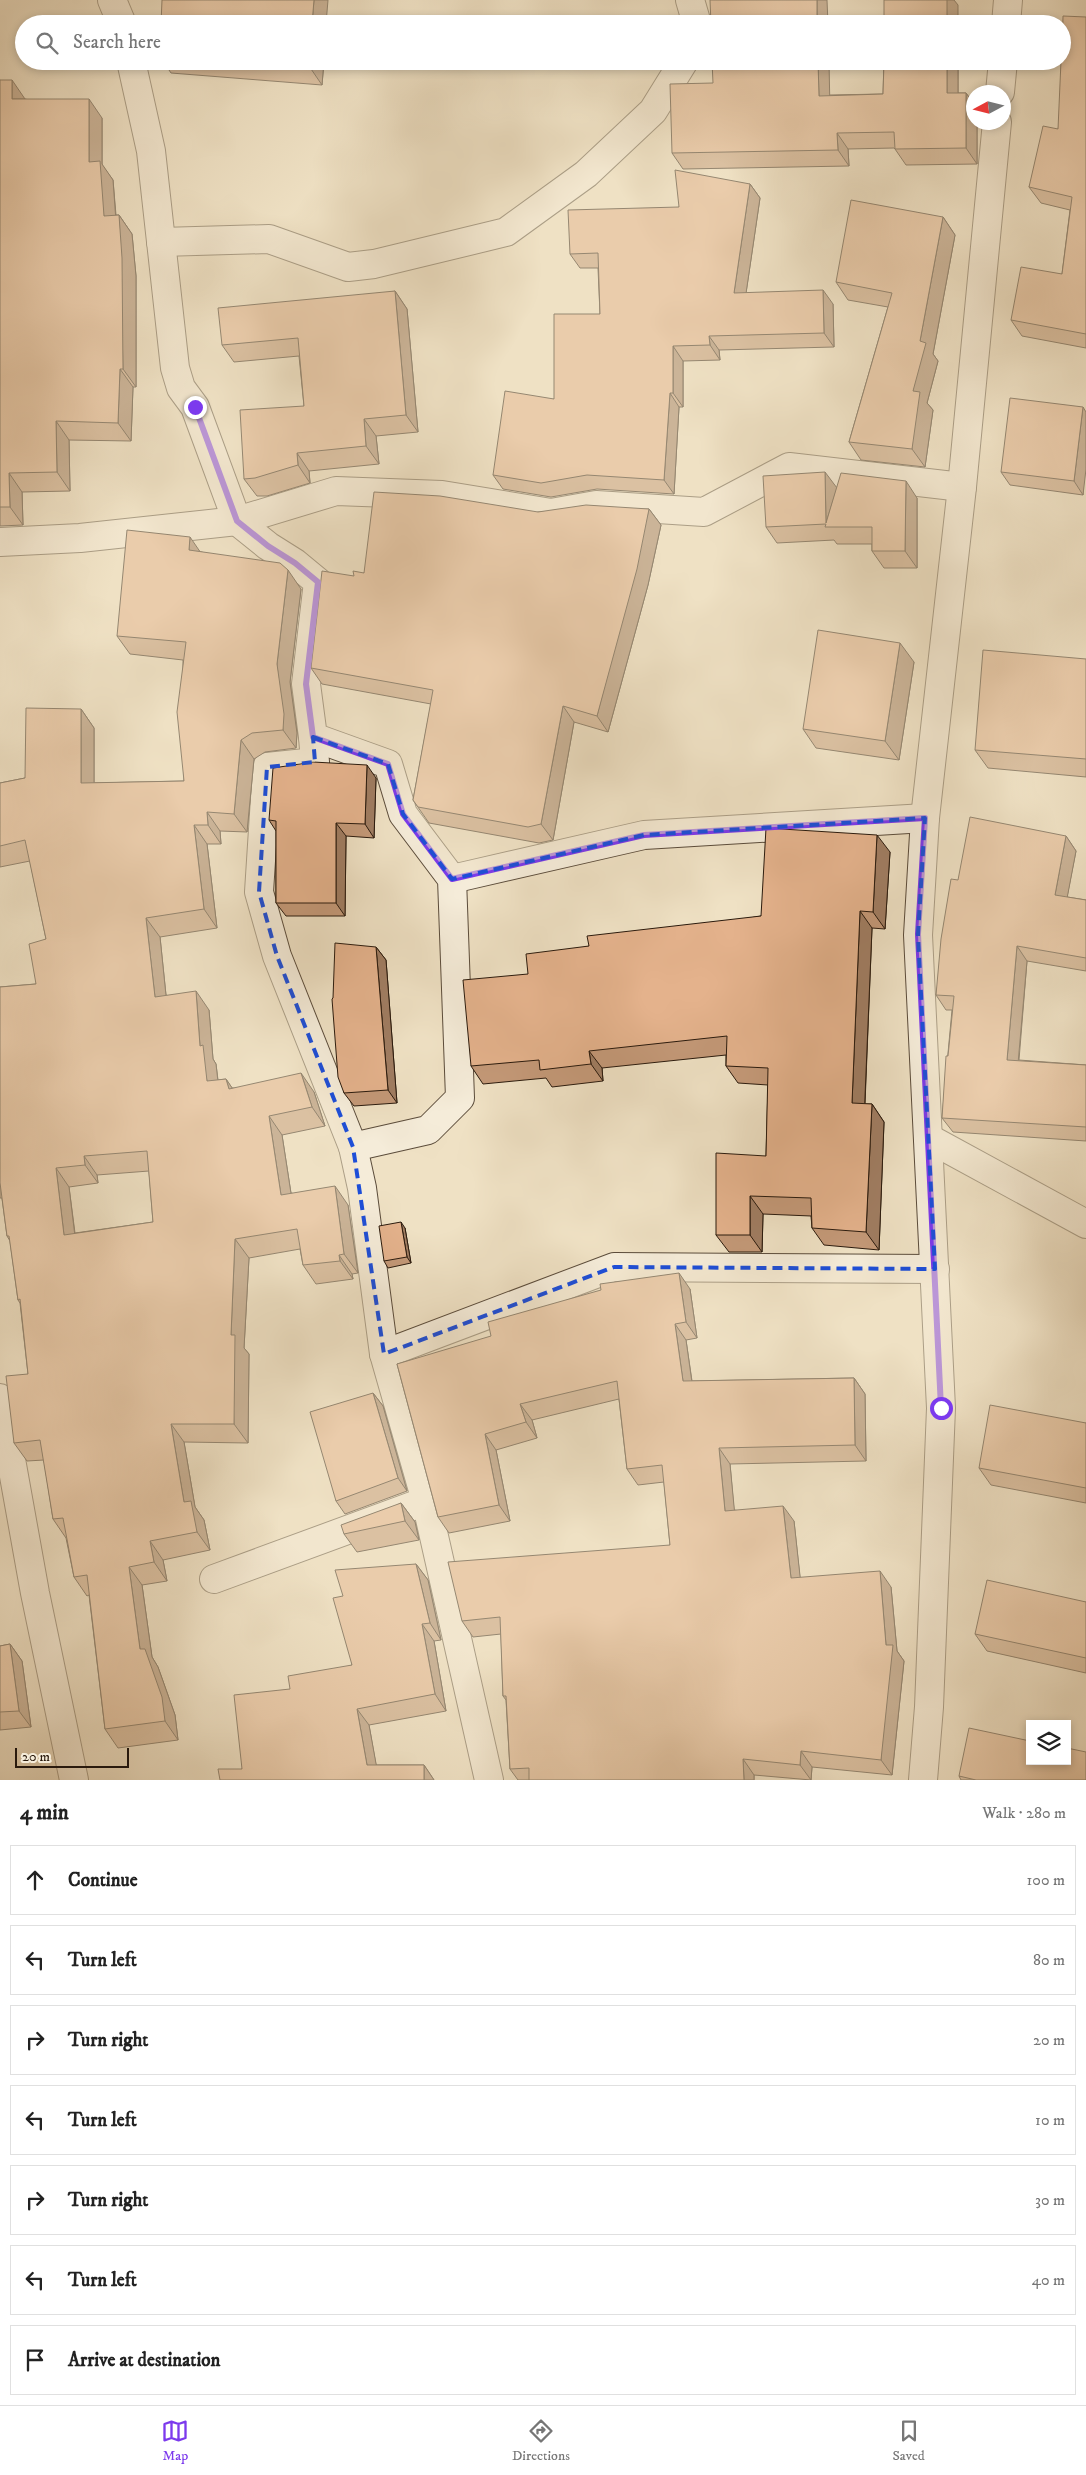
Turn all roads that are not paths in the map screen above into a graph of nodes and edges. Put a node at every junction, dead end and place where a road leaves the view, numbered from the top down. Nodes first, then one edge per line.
1 (112, 0) edge
2 (690, 0) edge
3 (1008, 0) edge
4 (118, 15) edge
5 (694, 15) edge
6 (1007, 15) edge
7 (133, 70) edge
8 (678, 70) edge
9 (1001, 70) edge
10 (1000, 85) edge
11 (996, 130) edge
12 (161, 242) junction
13 (962, 487) junction
14 (237, 521) junction
15 (0, 542) edge
16 (313, 737) junction
17 (925, 818) junction
18 (452, 879) junction
19 (928, 1138) junction
20 (353, 1147) junction
21 (1086, 1224) edge
22 (935, 1269) junction
23 (384, 1354) junction
24 (1, 1405) edge
25 (426, 1501) junction
26 (214, 1580) dead end
27 (74, 1780) edge
28 (489, 1780) edge
29 (923, 1780) edge

1 - 4 street
2 - 5 street
3 - 6 street
7 - 12 street
8 - 12 street
9 - 10 street
11 - 13 street
12 - 14 street
13 - 14 street
13 - 17 street
14 - 15 street
14 - 16 street
16 - 18 street
16 - 20 street
17 - 18 street
17 - 19 street
18 - 20 street
19 - 21 street
19 - 22 street
20 - 23 street
22 - 23 street
22 - 29 street
23 - 25 street
24 - 27 street
25 - 26 street
25 - 28 street

